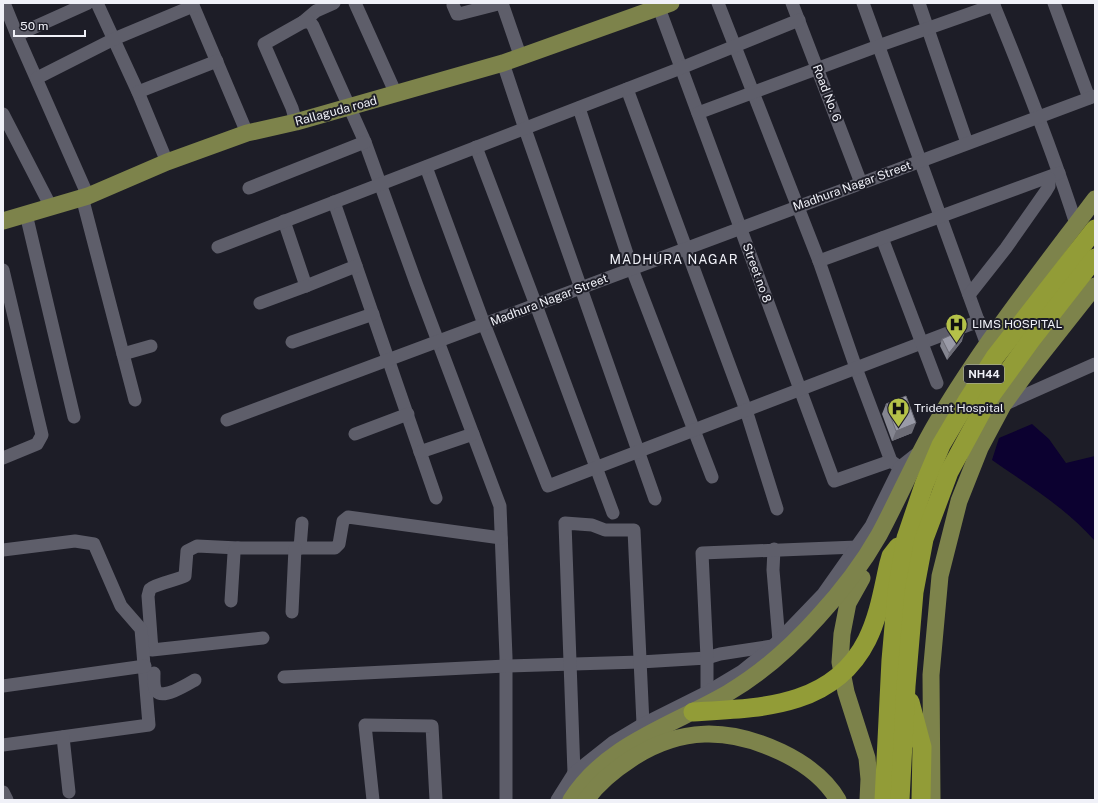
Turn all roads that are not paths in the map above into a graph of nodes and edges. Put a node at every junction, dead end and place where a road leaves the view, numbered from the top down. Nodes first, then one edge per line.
1 (4, 3) edge
2 (88, 3) edge
3 (97, 3) edge
4 (334, 3) edge
5 (355, 3) edge
6 (718, 3) edge
7 (792, 3) edge
8 (862, 3) edge
9 (919, 3) edge
10 (1054, 3) edge
11 (193, 4) edge
12 (994, 4) edge
13 (453, 5) dead end
14 (665, 5) edge
15 (799, 20) junction
16 (303, 22) junction
17 (928, 28) junction
18 (17, 35) junction
19 (114, 39) junction
20 (878, 46) junction
21 (734, 47) junction
22 (521, 58) junction
23 (217, 61) junction
24 (503, 63) junction
25 (682, 68) junction
26 (818, 68) junction
27 (37, 78) junction
28 (628, 89) junction
29 (138, 92) junction
30 (753, 93) junction
31 (396, 94) junction
32 (1092, 97) edge
33 (350, 107) junction
34 (579, 108) junction
35 (698, 113) junction
36 (1038, 116) junction
37 (5, 121) edge
38 (296, 122) junction
39 (525, 129) junction
40 (246, 132) junction
41 (365, 142) junction
42 (967, 143) junction
43 (476, 147) junction
44 (920, 161) junction
45 (167, 162) junction
46 (426, 167) junction
47 (1054, 175) junction
48 (861, 183) junction
49 (381, 184) junction
50 (249, 188) dead end
51 (85, 196) junction
52 (1095, 199) edge
53 (334, 202) junction
54 (51, 207) junction
55 (798, 207) junction
56 (26, 214) junction
57 (940, 217) junction
58 (3, 221) edge
59 (284, 221) junction
60 (1076, 224) junction
61 (740, 228) junction
62 (1095, 230) edge
63 (882, 238) junction
64 (218, 247) dead end
65 (686, 248) junction
66 (1095, 258) edge
67 (819, 261) junction
68 (356, 266) junction
69 (632, 269) junction
70 (3, 270) edge
71 (306, 286) junction
72 (1095, 286) edge
73 (581, 288) junction
74 (969, 295) junction
75 (260, 303) dead end
76 (536, 305) junction
77 (373, 314) junction
78 (979, 321) junction
79 (484, 324) junction
80 (438, 341) junction
81 (292, 342) dead end
82 (922, 343) junction
83 (987, 345) junction
84 (151, 346) dead end
85 (123, 354) junction
86 (389, 360) junction
87 (1095, 364) edge
88 (856, 368) junction
89 (937, 383) dead end
90 (800, 390) junction
91 (134, 400) dead end
92 (1003, 405) junction
93 (746, 410) junction
94 (408, 414) junction
95 (74, 416) dead end
96 (228, 420) dead end
97 (694, 430) junction
98 (355, 434) dead end
99 (473, 434) junction
100 (922, 450) junction
101 (638, 451) junction
102 (420, 452) junction
103 (3, 458) edge
104 (896, 464) junction
105 (597, 467) junction
106 (712, 477) dead end
107 (436, 498) dead end
108 (655, 499) dead end
109 (777, 509) dead end
110 (613, 513) dead end
111 (302, 523) dead end
112 (907, 535) junction
113 (501, 538) junction
114 (857, 547) junction
115 (238, 548) junction
116 (298, 548) junction
117 (774, 549) junction
118 (3, 550) edge
119 (231, 601) dead end
120 (292, 612) dead end
121 (263, 638) dead end
122 (776, 643) junction
123 (152, 650) junction
124 (707, 655) junction
125 (640, 658) junction
126 (570, 660) junction
127 (506, 662) junction
128 (145, 666) junction
129 (284, 677) dead end
130 (195, 680) dead end
131 (3, 686) edge
132 (906, 686) junction
133 (707, 692) junction
134 (693, 712) junction
135 (643, 724) junction
136 (63, 737) junction
137 (3, 744) edge
138 (574, 774) junction
139 (3, 792) edge
140 (69, 792) dead end
141 (7, 800) edge
142 (373, 800) edge
143 (436, 800) edge
144 (506, 800) edge
145 (557, 800) edge
146 (571, 800) edge
147 (586, 800) edge
148 (838, 800) edge
149 (868, 800) edge
150 (884, 800) edge
151 (900, 800) edge
152 (921, 800) edge
153 (932, 800) edge

1 - 18 street
2 - 18 street
3 - 19 street
4 - 16 street
5 - 31 street
6 - 21 street
7 - 15 street, Road No. 6
8 - 20 street
9 - 17 street
10 - 32 street
11 - 19 street
11 - 23 street
12 - 17 street
12 - 36 street
13 - 22 street
14 - 22 main road, Rallaguda road
14 - 25 street, Street no 8
15 - 21 street
15 - 26 street, Road No. 6
16 - 33 street
16 - 38 street
17 - 20 street
17 - 42 street
18 - 27 street
19 - 27 street
19 - 29 street
20 - 26 street
20 - 44 street
21 - 25 street
21 - 30 street
22 - 24 main road, Rallaguda road
23 - 29 street
23 - 40 street
24 - 31 main road, Rallaguda road
24 - 39 street
25 - 28 street
25 - 35 street, Street no 8
26 - 30 street
26 - 48 street, Road No. 6
27 - 51 street
28 - 34 street
28 - 65 street
29 - 45 street
30 - 35 street
30 - 55 street
31 - 33 main road, Rallaguda road
32 - 36 street, Madhura Nagar Street
33 - 38 main road, Rallaguda road
33 - 41 street
34 - 39 street
34 - 69 street
35 - 61 street, Street no 8
36 - 42 street, Madhura Nagar Street
36 - 47 street
37 - 54 street
38 - 40 main road, Rallaguda road
39 - 43 street
39 - 73 street
40 - 45 main road, Rallaguda road
41 - 49 street
41 - 50 street
42 - 44 street, Madhura Nagar Street
43 - 46 street
43 - 76 street
44 - 48 street, Madhura Nagar Street
44 - 57 street
45 - 51 main road, Rallaguda road
46 - 49 street
46 - 79 street
47 - 57 street
47 - 60 street
47 - 74 street
48 - 55 street, Madhura Nagar Street
49 - 53 street
49 - 80 street
51 - 54 main road, Rallaguda road
51 - 85 street
52 - 60 main road
53 - 59 street
53 - 68 street
54 - 56 main road, Rallaguda road
55 - 61 street, Madhura Nagar Street
55 - 67 street
56 - 58 main road, Rallaguda road
56 - 95 street
57 - 63 street
57 - 74 street
59 - 64 street
59 - 71 street
60 - 83 main road
61 - 65 street, Madhura Nagar Street
61 - 90 street, Street no 8
62 - 112 highway, NH44
63 - 67 street
63 - 82 street
65 - 69 street, Madhura Nagar Street
65 - 93 street
66 - 132 highway, NH44
67 - 88 street
68 - 71 street
68 - 77 street
69 - 73 street, Madhura Nagar Street
69 - 97 street
70 - 103 street
71 - 75 street
72 - 92 main road
73 - 76 street, Madhura Nagar Street
73 - 101 street
74 - 78 street
76 - 79 street, Madhura Nagar Street
76 - 105 street
77 - 81 street
77 - 86 street
78 - 82 street
78 - 83 street
79 - 80 street, Madhura Nagar Street
79 - 105 street
80 - 86 street, Madhura Nagar Street
80 - 99 street
82 - 88 street
82 - 89 street
83 - 100 main road
84 - 85 street
85 - 91 street
86 - 94 street
86 - 96 street, Madhura Nagar Street
87 - 92 street
88 - 90 street
88 - 104 street
90 - 93 street
90 - 104 street, Street no 8
92 - 153 main road
93 - 97 street
93 - 109 street
94 - 98 street
94 - 102 street
97 - 101 street
97 - 106 street
99 - 102 street
99 - 113 street
100 - 104 street
100 - 134 main road
100 - 149 main road
101 - 105 street
101 - 108 street
102 - 107 street
104 - 114 street
105 - 110 street
111 - 116 street
112 - 134 highway
112 - 150 highway, NH44
113 - 116 street
113 - 127 street
114 - 117 street
114 - 122 street
115 - 116 street
115 - 119 street
115 - 123 street
116 - 120 street
117 - 122 street
117 - 124 street
118 - 128 street
121 - 123 street
122 - 124 street
122 - 133 street
123 - 130 street
124 - 125 street
124 - 133 street
125 - 126 street
125 - 126 street
125 - 135 street
126 - 127 street
126 - 138 street
127 - 129 street
127 - 144 street
128 - 131 street
128 - 136 street
132 - 151 highway, NH44
132 - 152 highway
133 - 135 street
134 - 146 main road
135 - 138 street
136 - 137 street
136 - 140 street
138 - 145 street
139 - 141 street
142 - 143 street
147 - 148 main road

